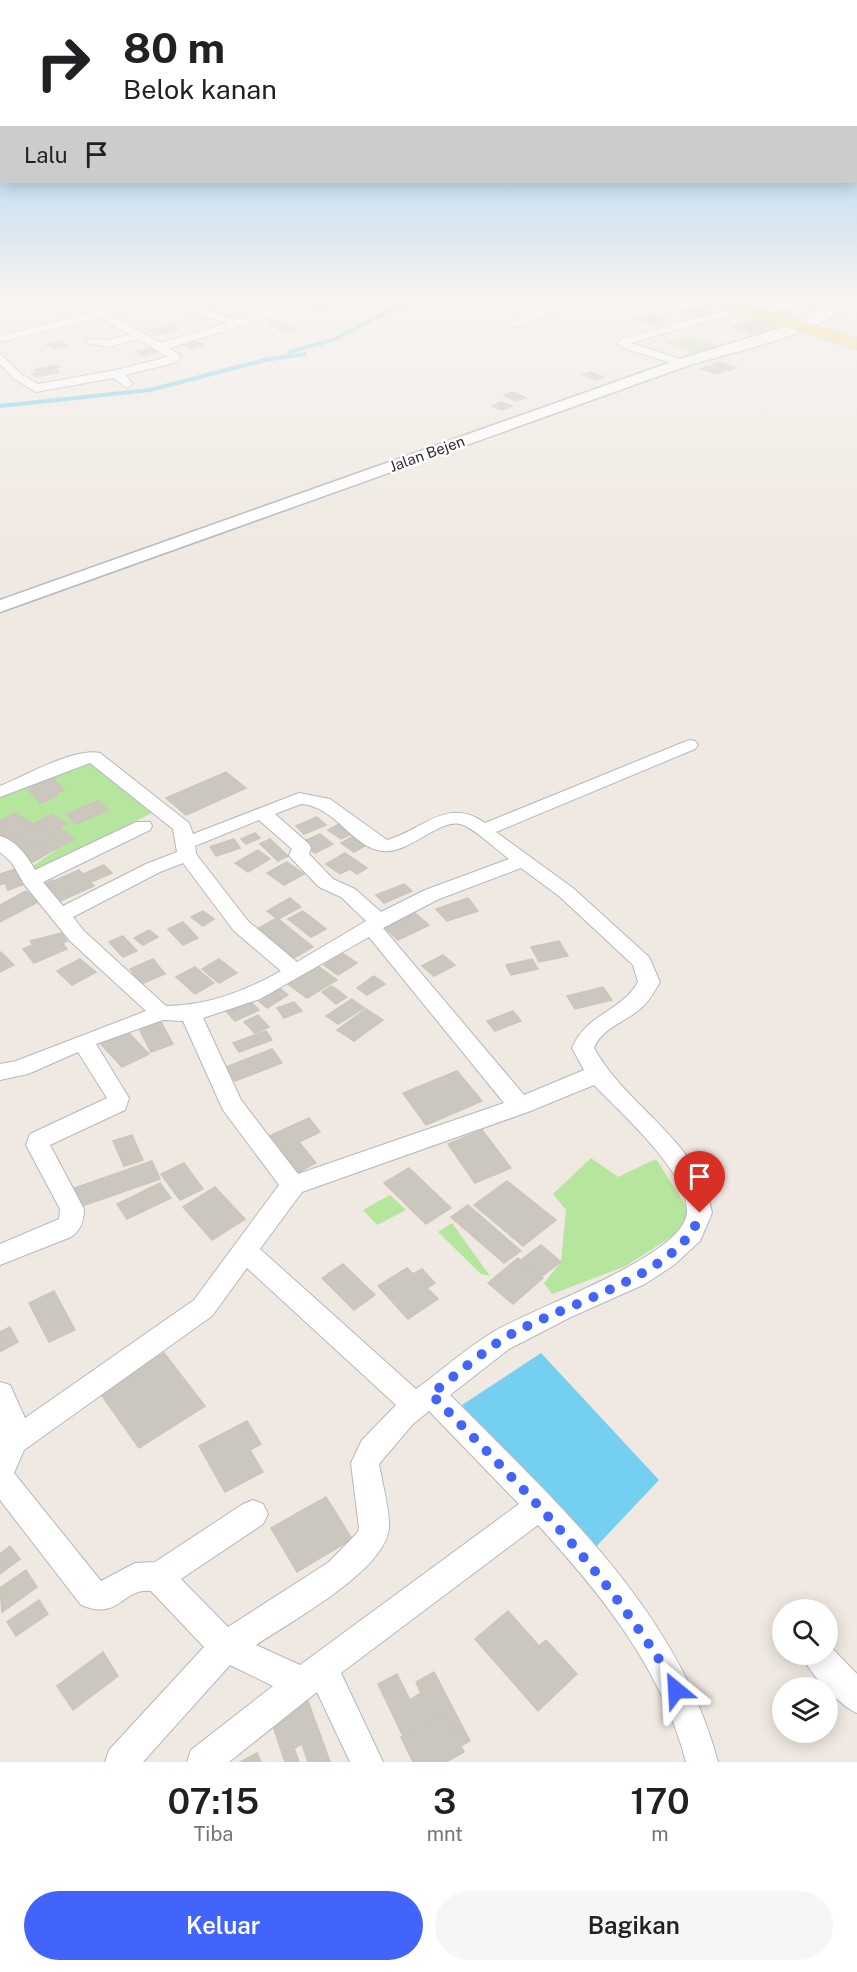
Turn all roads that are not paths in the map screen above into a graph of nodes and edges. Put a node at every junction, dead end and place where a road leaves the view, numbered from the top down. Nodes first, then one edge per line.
1 (24, 380) edge
2 (80, 380) edge
3 (123, 380) edge
4 (634, 380) edge
5 (127, 384) dead end
6 (0, 606) edge
7 (689, 745) dead end
8 (0, 792) edge
9 (261, 812) junction
10 (143, 826) dead end
11 (484, 830) junction
12 (186, 849) junction
13 (5, 853) edge
14 (522, 861) junction
15 (31, 880) junction
16 (59, 916) junction
17 (375, 925) junction
18 (295, 971) junction
19 (161, 1013) junction
20 (191, 1015) junction
21 (83, 1041) junction
22 (0, 1072) edge
23 (597, 1074) junction
24 (520, 1106) junction
25 (293, 1185) junction
26 (244, 1250) junction
27 (0, 1255) edge
28 (0, 1394) edge
29 (423, 1400) junction
30 (15, 1441) junction
31 (0, 1471) edge
32 (0, 1478) edge
33 (538, 1507) junction
34 (253, 1514) dead end
35 (158, 1577) junction
36 (228, 1649) junction
37 (826, 1665) edge
38 (300, 1674) junction
39 (857, 1697) edge
40 (121, 1762) edge
41 (203, 1762) edge
42 (367, 1762) edge
43 (702, 1762) edge

1 - 2 street
3 - 5 street
4 - 6 street, Jalan Bejen
7 - 11 street
8 - 12 street
9 - 11 street
9 - 12 street
9 - 17 street
10 - 15 street
11 - 14 street
12 - 16 street
12 - 18 street
13 - 15 street
14 - 17 street
14 - 23 street
15 - 16 street
16 - 19 street
17 - 18 street
17 - 24 street
18 - 20 street
19 - 20 street
19 - 21 street
20 - 25 street
21 - 22 street
21 - 27 street
23 - 24 street
23 - 29 street
24 - 25 street
25 - 26 street
26 - 29 street
26 - 30 street
28 - 30 street
29 - 33 street
29 - 36 street
30 - 31 street
32 - 35 street
33 - 38 street
33 - 43 street
34 - 35 street
35 - 36 street
36 - 38 street
36 - 40 street
37 - 39 street
38 - 41 street
38 - 42 street

